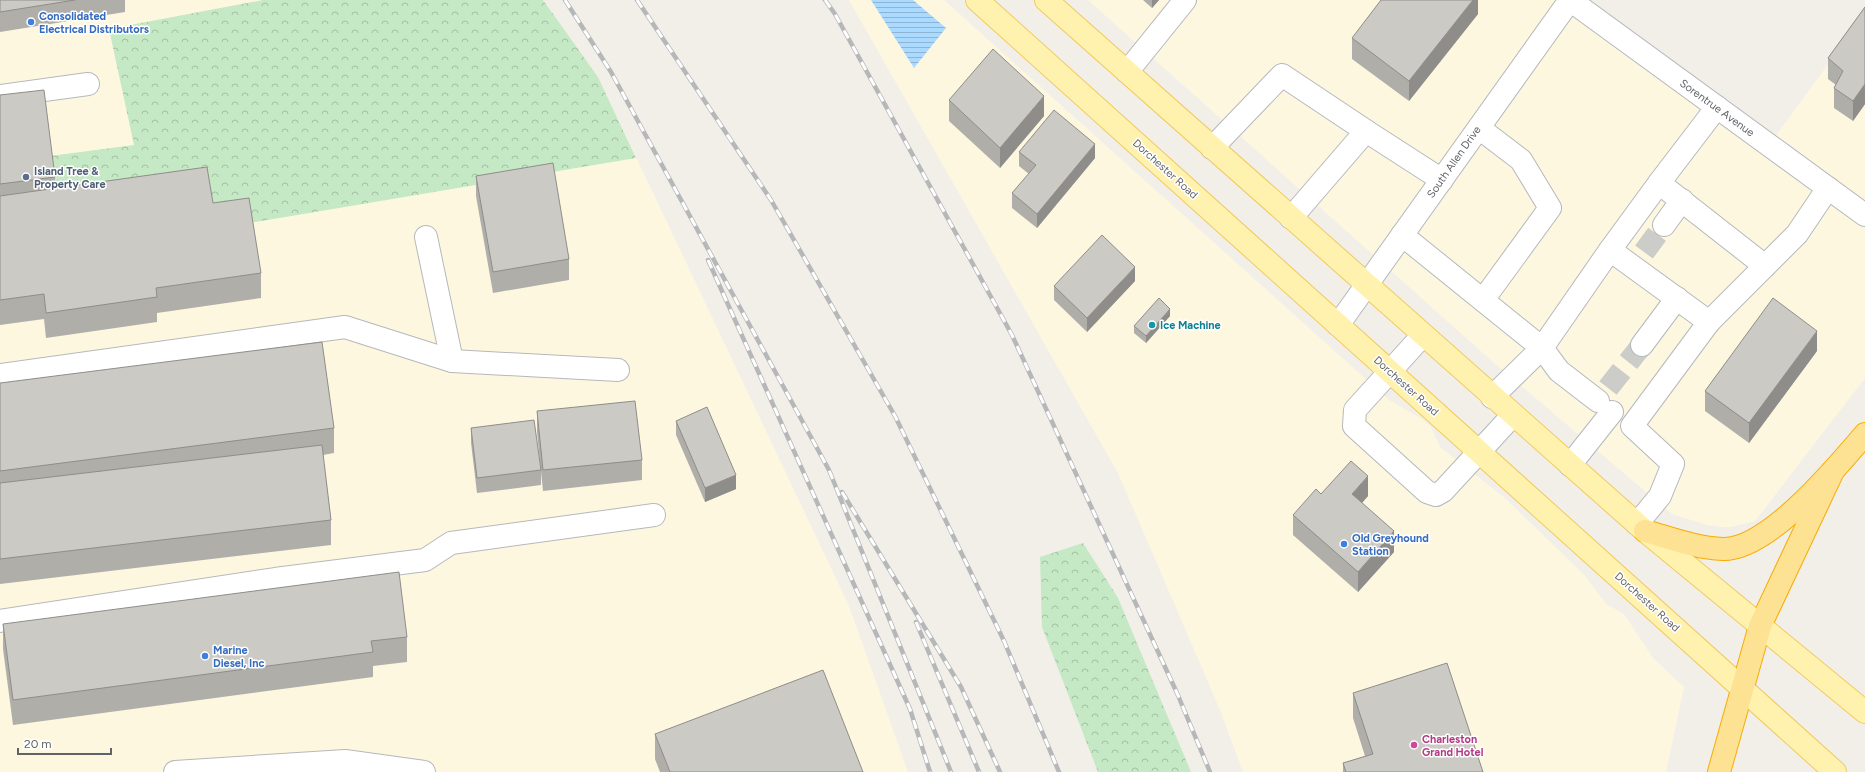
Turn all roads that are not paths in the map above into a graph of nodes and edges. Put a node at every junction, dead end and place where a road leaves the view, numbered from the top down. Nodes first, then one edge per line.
1 (977, 0) edge
2 (1046, 0) edge
3 (1186, 0) edge
4 (1570, 0) edge
5 (1127, 72) junction
6 (88, 84) dead end
7 (0, 96) edge
8 (1717, 107) junction
9 (1479, 128) junction
10 (1366, 131) junction
11 (1212, 148) junction
12 (1442, 180) junction
13 (1660, 183) junction
14 (1828, 188) junction
15 (1682, 200) junction
16 (1865, 215) edge
17 (1291, 218) junction
18 (1664, 225) tunnel mouth
19 (1402, 235) junction
20 (426, 237) dead end
21 (1610, 250) junction
22 (1765, 266) junction
23 (1367, 284) junction
24 (1676, 298) junction
25 (1483, 300) junction
26 (1709, 322) junction
27 (1338, 325) junction
28 (1423, 336) junction
29 (1642, 345) tunnel mouth
30 (1542, 348) junction
31 (452, 361) junction
32 (618, 370) dead end
33 (1390, 371) junction
34 (0, 375) edge
35 (1492, 396) junction
36 (1606, 400) junction
37 (1513, 415) junction
38 (1632, 426) junction
39 (1865, 434) edge
40 (1479, 451) junction
41 (1570, 465) junction
42 (1833, 471) junction
43 (654, 516) dead end
44 (1641, 527) junction
45 (0, 621) edge
46 (1760, 626) junction
47 (1742, 687) junction
48 (1865, 712) edge
49 (175, 772) edge
50 (424, 772) edge
51 (1719, 772) edge
52 (1835, 772) edge

1 - 27 main road, Dorchester Road
2 - 5 main road
3 - 5 street
4 - 8 street, Sorentrue Avenue
4 - 9 street, South Allen Drive
5 - 11 main road
6 - 7 street
8 - 13 street
8 - 14 street, Sorentrue Avenue
9 - 12 street, South Allen Drive
9 - 25 street
10 - 11 street
10 - 12 street
10 - 17 street
11 - 17 main road
12 - 19 street, South Allen Drive
13 - 15 street
13 - 21 street
14 - 16 street, Sorentrue Avenue
14 - 22 street
15 - 18 street
15 - 22 street
17 - 23 main road
19 - 23 street, South Allen Drive
19 - 25 street
20 - 31 street
21 - 24 street
21 - 30 street
22 - 26 street
23 - 27 street, South Allen Drive
23 - 28 main road
24 - 26 street
24 - 29 street
25 - 30 street
26 - 38 street
27 - 33 main road, Dorchester Road
28 - 33 street
28 - 35 main road
30 - 35 street
30 - 36 street
31 - 32 street
31 - 34 street
33 - 40 main road, Dorchester Road
33 - 40 street
35 - 37 main road
36 - 38 street
36 - 41 street
37 - 40 street
37 - 41 main road
38 - 44 street
39 - 42 highway
40 - 47 main road, Dorchester Road
41 - 44 main road
42 - 44 highway
42 - 46 highway
43 - 45 street
44 - 46 main road
46 - 47 highway
46 - 48 main road
47 - 51 highway
47 - 52 main road, Dorchester Road
49 - 50 street

